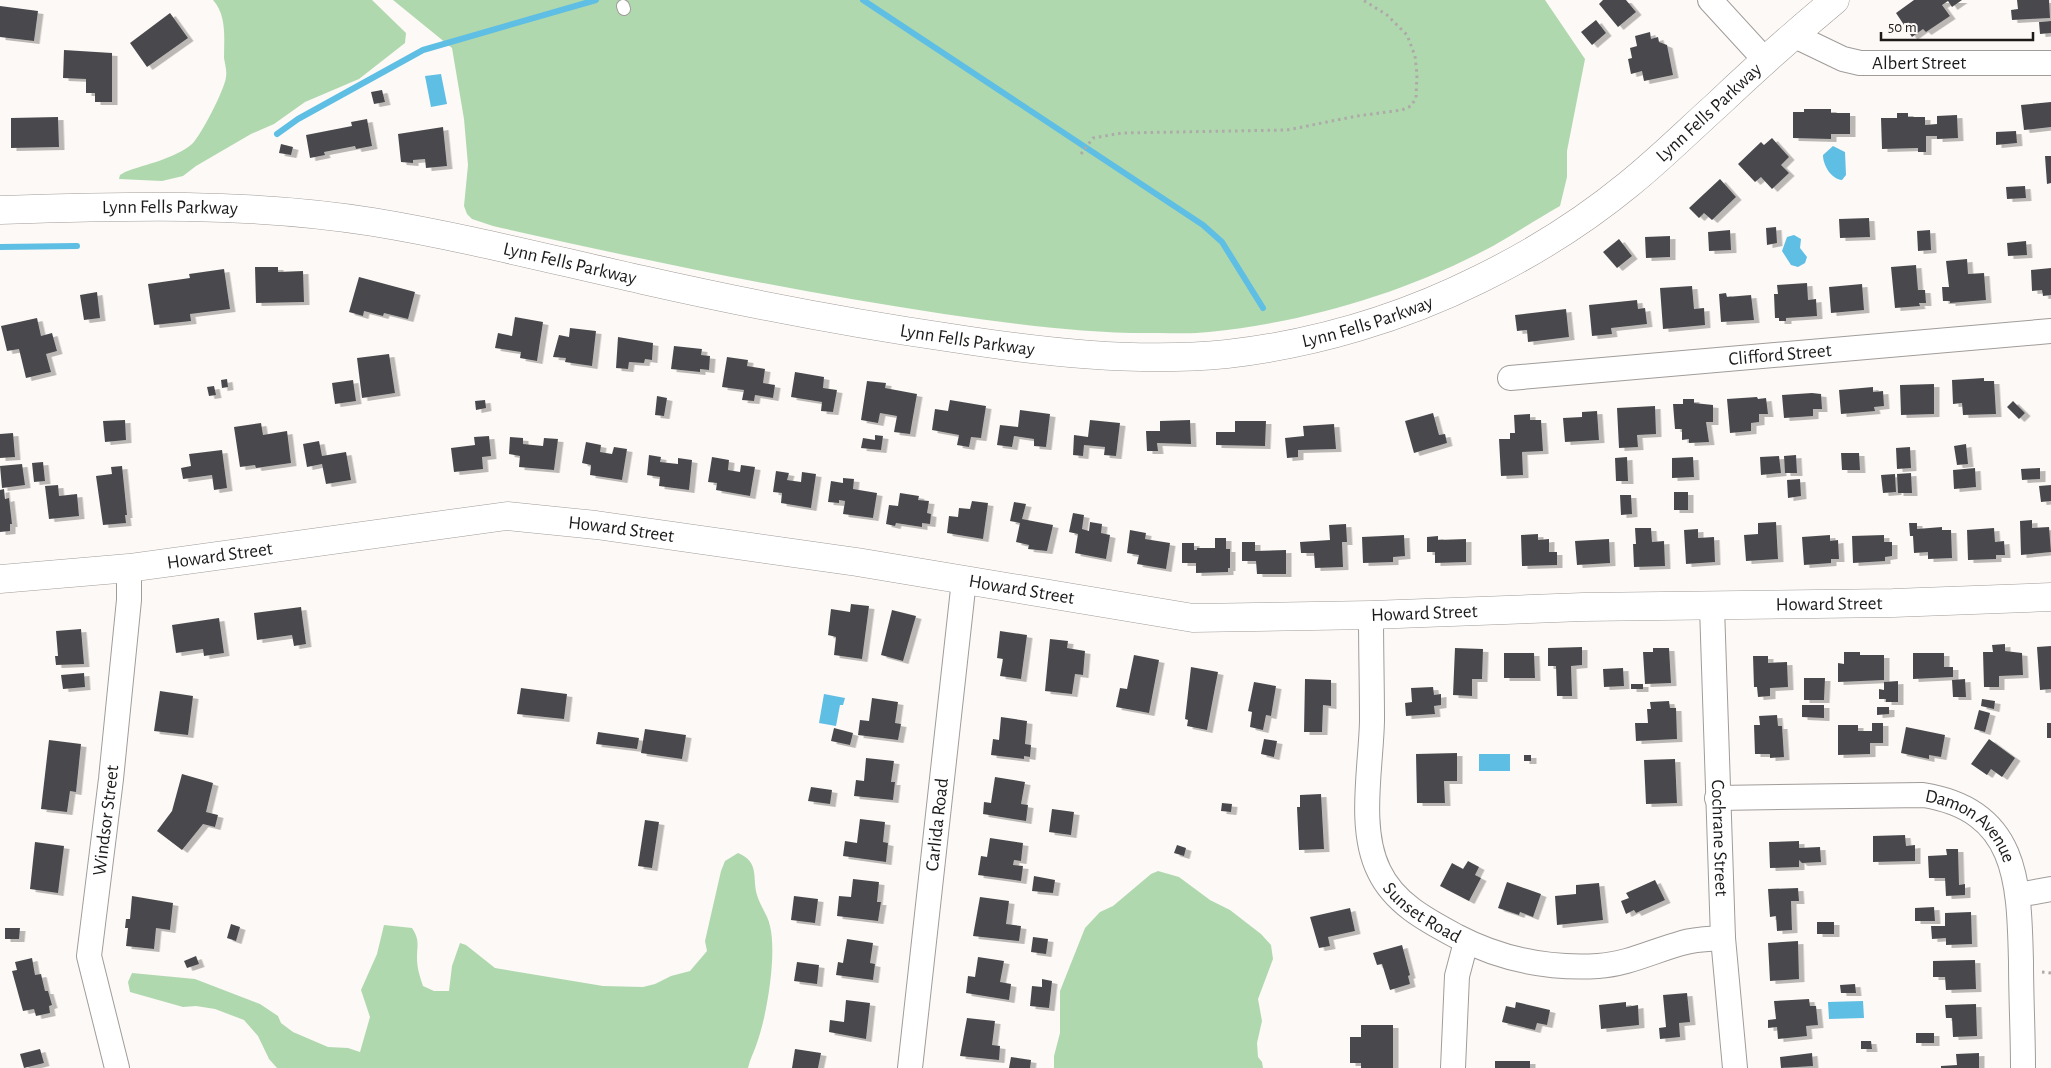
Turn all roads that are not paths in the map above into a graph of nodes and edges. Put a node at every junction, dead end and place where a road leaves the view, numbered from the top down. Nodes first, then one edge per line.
1 (1710, 0) edge
2 (1835, 0) edge
3 (1793, 35) junction
4 (1765, 60) junction
5 (2051, 63) edge
6 (0, 210) edge
7 (2051, 331) edge
8 (1510, 378) dead end
9 (129, 568) junction
10 (0, 579) edge
11 (964, 580) junction
12 (2051, 597) edge
13 (1712, 607) junction
14 (1371, 616) junction
15 (1717, 798) junction
16 (2051, 889) edge
17 (2018, 895) junction
18 (1723, 938) junction
19 (1466, 942) junction
20 (117, 1068) edge
21 (910, 1068) edge
22 (1453, 1068) edge
23 (1735, 1068) edge
24 (2023, 1068) edge

1 - 4 street
2 - 3 street, Lynn Fells Parkway
3 - 4 street, Lynn Fells Parkway
3 - 5 street, Albert Street
4 - 6 street, Lynn Fells Parkway
7 - 8 street, Clifford Street
9 - 10 street, Howard Street
9 - 11 street, Howard Street
9 - 20 street, Windsor Street
11 - 14 street, Howard Street
11 - 21 street, Carlida Road
12 - 13 street, Howard Street
13 - 14 street, Howard Street
13 - 15 street, Cochrane Street
14 - 19 street, Sunset Road
15 - 17 street, Damon Avenue
15 - 18 street, Cochrane Street
16 - 17 street
17 - 24 street, Damon Avenue
18 - 19 street, Sunset Road
18 - 23 street, Cochrane Street
19 - 22 street

